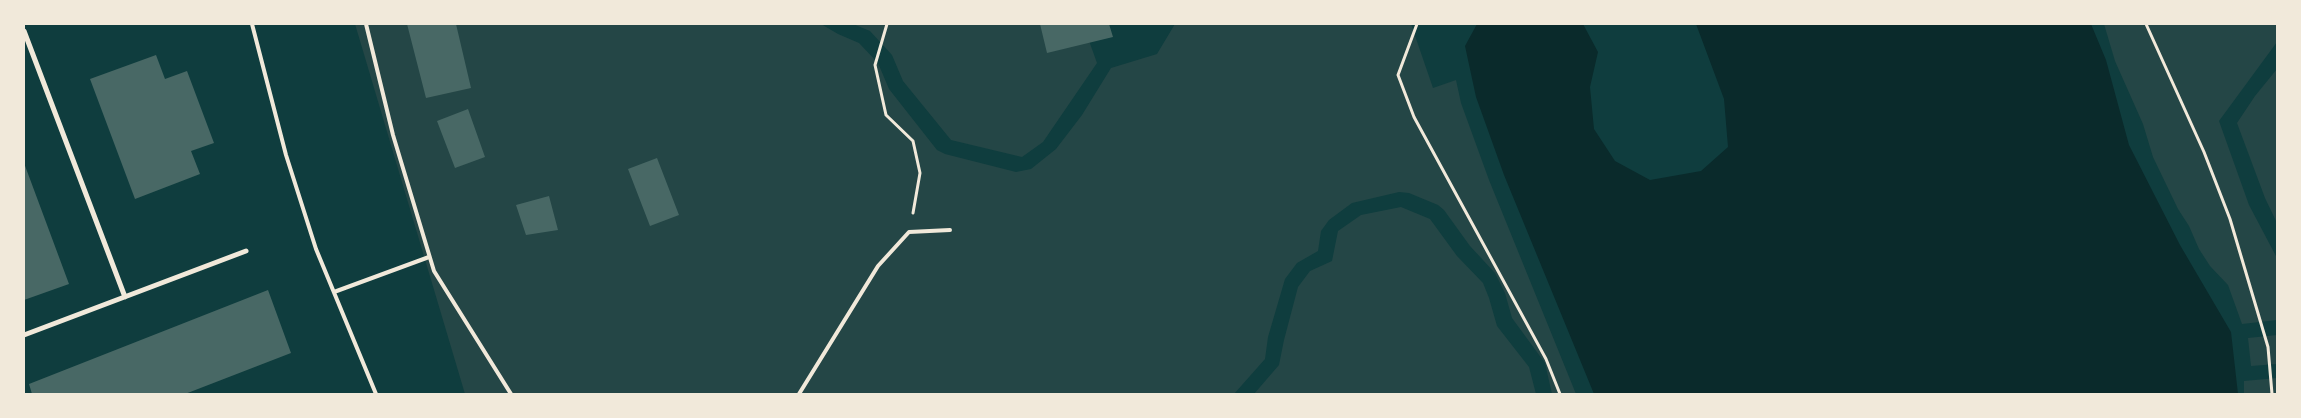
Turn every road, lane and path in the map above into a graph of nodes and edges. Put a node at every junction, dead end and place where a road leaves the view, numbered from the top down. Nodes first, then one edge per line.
1 (252, 24) edge
2 (366, 24) edge
3 (887, 24) edge
4 (1418, 24) edge
5 (2146, 24) edge
6 (24, 30) edge
7 (950, 230) dead end
8 (909, 232) junction
9 (246, 251) dead end
10 (429, 256) junction
11 (334, 292) junction
12 (125, 297) junction
13 (24, 335) edge
14 (376, 394) edge
15 (510, 394) edge
16 (799, 394) edge
17 (1560, 394) edge
18 (2272, 394) edge

1 - 11 lane
2 - 10 lane
3 - 8 path
4 - 17 path
5 - 18 path
6 - 12 street
7 - 8 lane
8 - 16 lane
9 - 12 street
10 - 11 lane
10 - 15 lane
11 - 14 lane
12 - 13 street

